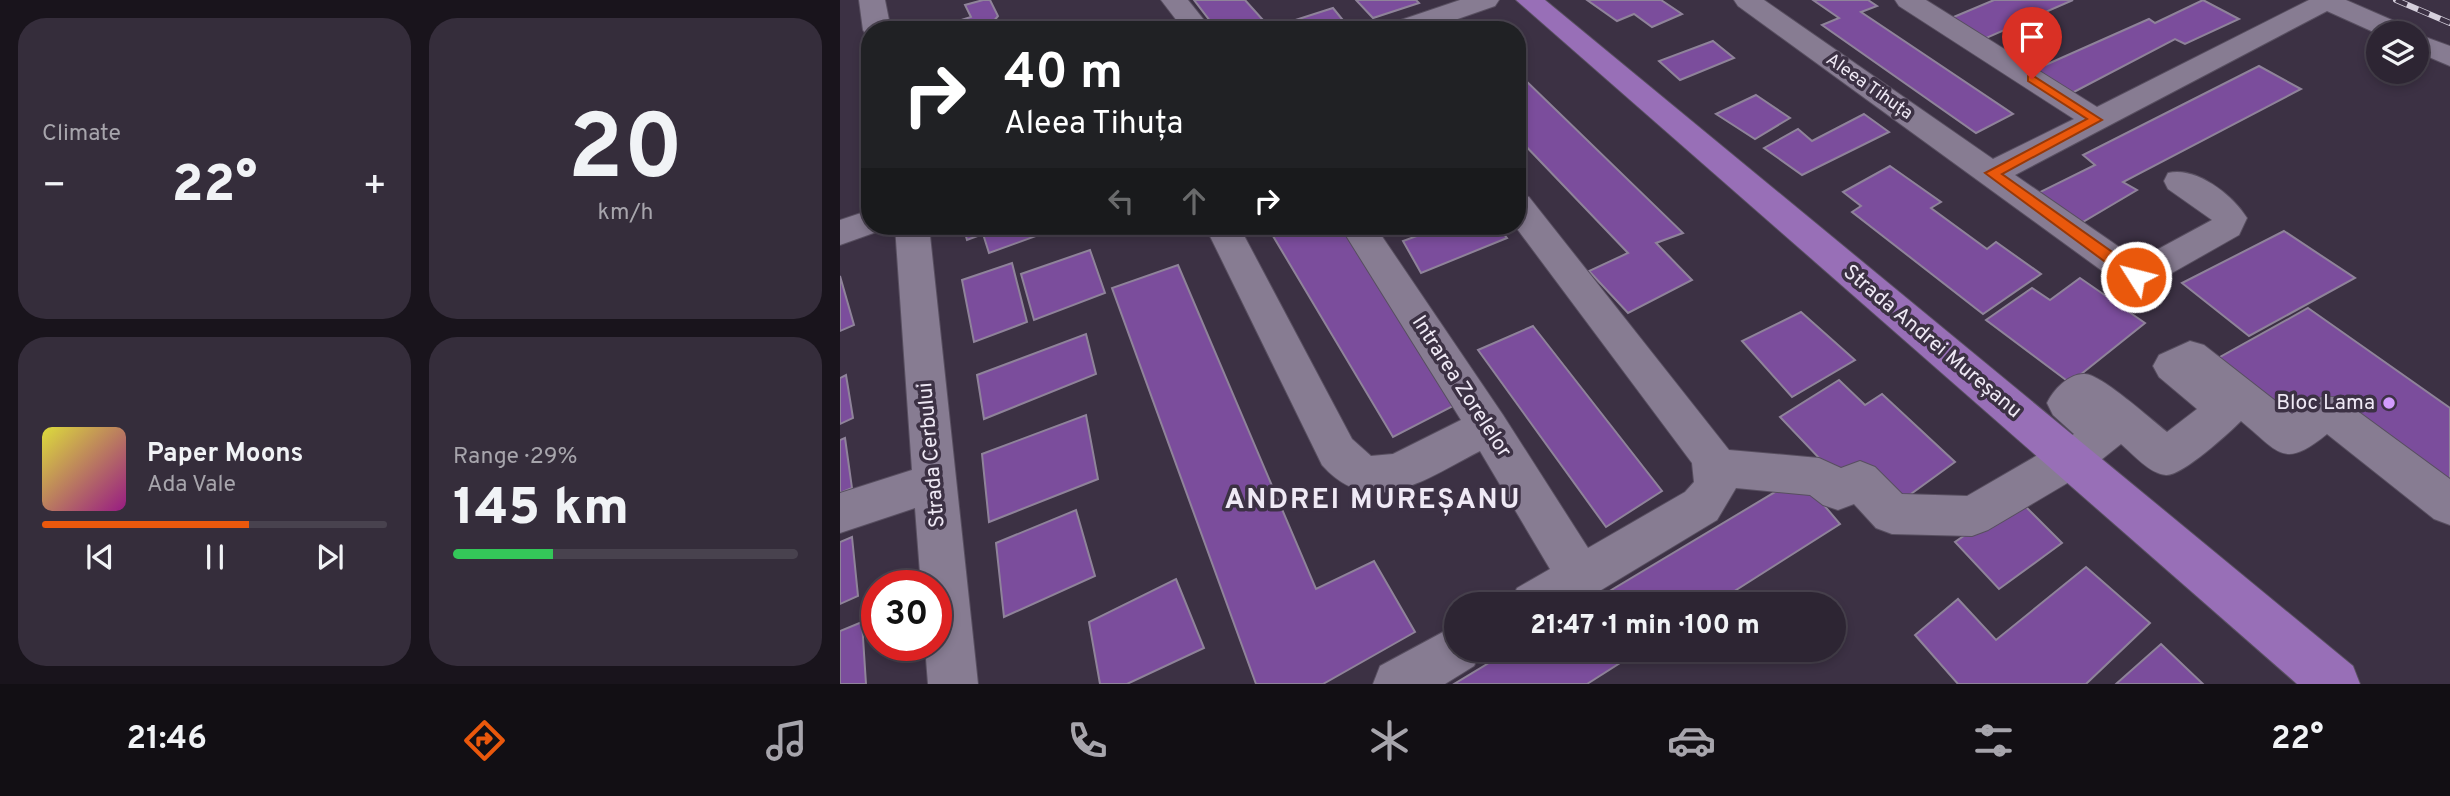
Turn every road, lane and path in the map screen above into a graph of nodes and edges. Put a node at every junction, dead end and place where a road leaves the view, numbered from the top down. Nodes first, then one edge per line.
1 (872, 0) edge
2 (1174, 0) edge
3 (1486, 0) edge
4 (1529, 0) edge
5 (1747, 0) edge
6 (1908, 0) edge
7 (2326, 1) edge
8 (876, 21) edge
9 (1191, 21) edge
10 (1425, 21) edge
11 (2371, 21) edge
12 (2429, 47) edge
13 (2450, 57) edge
14 (2096, 120) junction
15 (1992, 173) junction
16 (2180, 181) dead end
17 (1526, 217) edge
18 (861, 225) edge
19 (840, 233) edge
20 (913, 235) edge
21 (1227, 235) edge
22 (1363, 235) edge
23 (1488, 427) junction
24 (2071, 459) junction
25 (1716, 467) junction
26 (935, 482) junction
27 (2450, 505) edge
28 (840, 513) edge
29 (1580, 577) junction
30 (1554, 592) edge
31 (1444, 657) edge
32 (953, 684) edge
33 (1398, 684) edge
34 (2335, 684) edge

1 - 8 street
2 - 9 street
3 - 10 street
4 - 24 main road, Strada Andrei Mureșanu
5 - 15 street, Aleea Tihuța
6 - 14 street
7 - 11 street
7 - 14 street
12 - 13 street
14 - 15 street
15 - 16 street, Aleea Tihuța
17 - 25 street
18 - 19 street
20 - 26 street, Strada Cerbului
21 - 23 street
22 - 23 street, Intrarea Zorelelor
23 - 29 street, Intrarea Zorelelor
24 - 25 street
24 - 27 street
24 - 34 main road, Strada Andrei Mureșanu
25 - 29 street
26 - 28 street
26 - 32 street, Strada Cerbului
29 - 30 street
31 - 33 street

